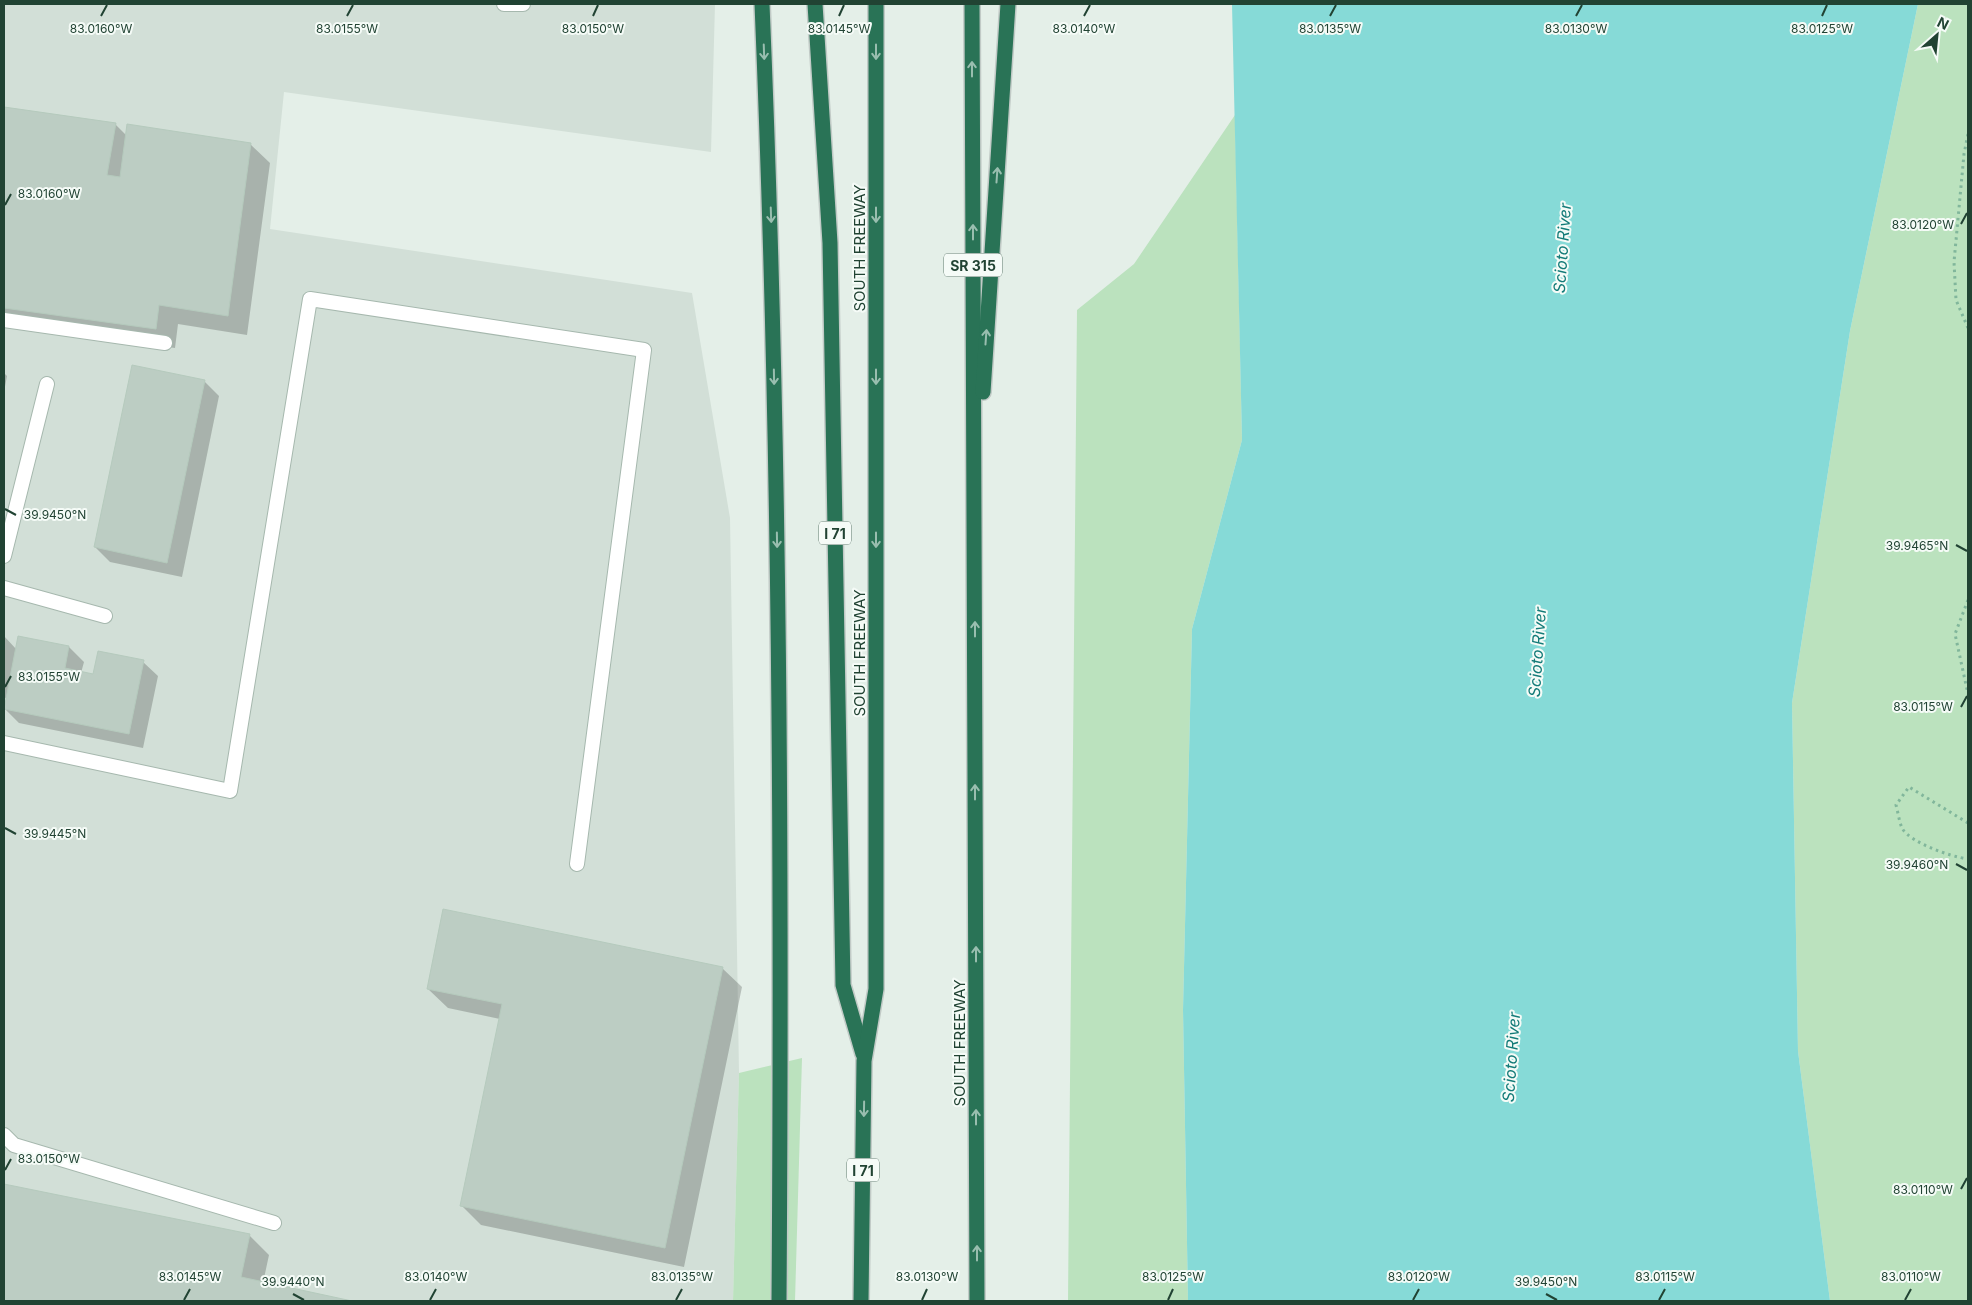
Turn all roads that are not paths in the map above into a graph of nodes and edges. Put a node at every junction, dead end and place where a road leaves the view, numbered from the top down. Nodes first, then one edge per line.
1 (504, 4) edge
2 (523, 4) edge
3 (762, 4) edge
4 (815, 4) edge
5 (876, 4) edge
6 (972, 4) edge
7 (1008, 4) edge
8 (4, 320) edge
9 (165, 344) dead end
10 (47, 384) dead end
11 (974, 525) junction
12 (4, 556) edge
13 (4, 588) edge
14 (105, 616) dead end
15 (4, 743) edge
16 (576, 864) dead end
17 (864, 1061) junction
18 (4, 1135) edge
19 (274, 1223) dead end
20 (779, 1301) edge
21 (861, 1301) edge
22 (977, 1301) edge

1 - 2 lane
3 -> 20 highway
4 - 17 highway, I 71
5 -> 17 highway, SOUTH FREEWAY
11 -> 6 highway, SOUTH FREEWAY / SR 315
11 -> 7 highway
8 - 9 lane
10 - 12 lane
22 -> 11 highway, SOUTH FREEWAY
13 - 14 lane
15 - 16 lane
17 -> 21 highway, SOUTH FREEWAY / I 71
18 - 19 lane

